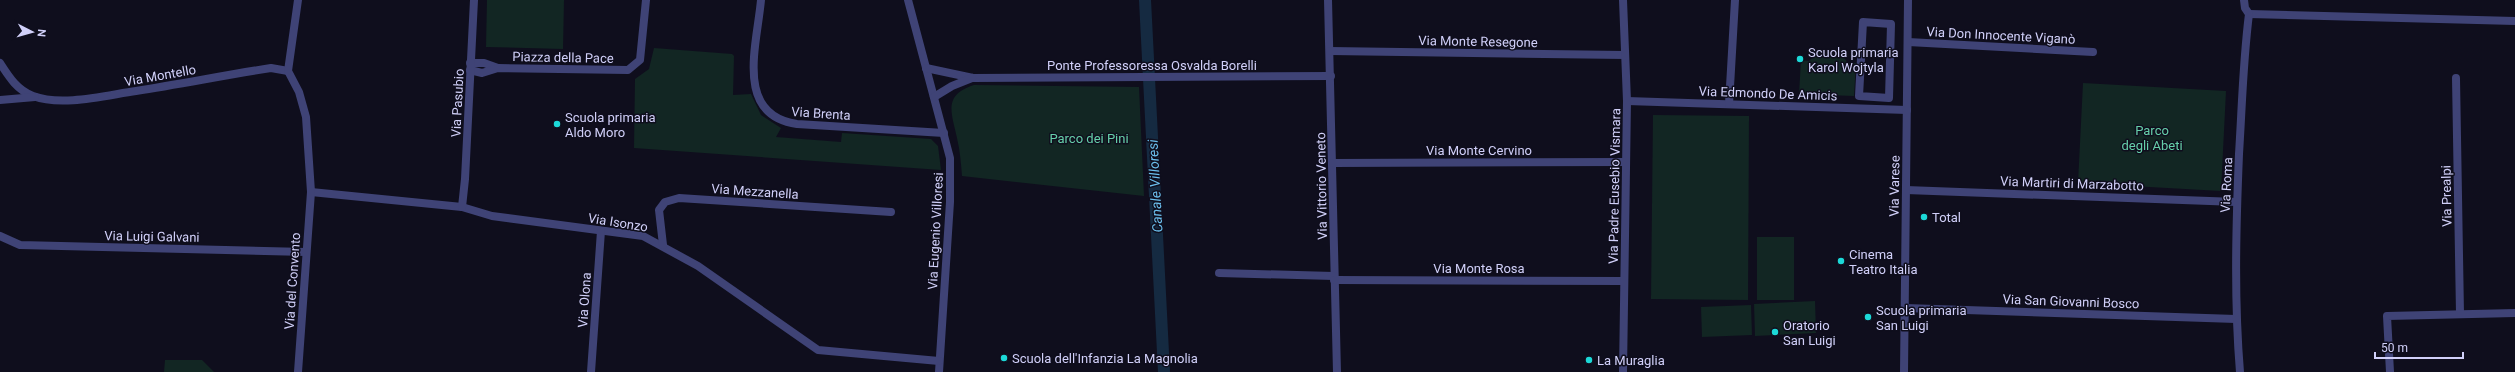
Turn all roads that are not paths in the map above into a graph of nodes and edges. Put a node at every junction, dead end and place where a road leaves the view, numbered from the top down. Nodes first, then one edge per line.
1 (298, 0) edge
2 (474, 0) edge
3 (646, 0) edge
4 (761, 0) edge
5 (908, 0) edge
6 (1328, 0) edge
7 (1623, 0) edge
8 (1735, 0) edge
9 (1908, 0) edge
10 (2244, 0) edge
11 (2249, 14) junction
12 (2515, 21) edge
13 (1908, 42) junction
14 (1330, 51) junction
15 (2093, 52) dead end
16 (1625, 55) junction
17 (0, 63) edge
18 (470, 67) junction
19 (926, 68) junction
20 (288, 71) junction
21 (1331, 76) junction
22 (973, 78) junction
23 (2456, 78) dead end
24 (35, 97) junction
25 (934, 97) junction
26 (1889, 98) joint
27 (0, 100) edge
28 (1627, 101) junction
29 (1729, 104) junction
30 (1907, 110) junction
31 (944, 133) junction
32 (1625, 162) junction
33 (1333, 163) junction
34 (1906, 190) junction
35 (311, 192) junction
36 (2237, 202) junction
37 (462, 206) junction
38 (891, 212) dead end
39 (601, 231) junction
40 (0, 236) edge
41 (663, 245) junction
42 (306, 252) junction
43 (1219, 273) dead end
44 (1334, 278) junction
45 (1624, 281) junction
46 (1905, 308) junction
47 (2515, 313) edge
48 (2460, 314) junction
49 (2236, 319) junction
50 (939, 361) junction
51 (298, 372) edge
52 (591, 372) edge
53 (939, 372) edge
54 (1337, 372) edge
55 (1623, 372) edge
56 (1904, 372) edge
57 (2240, 372) edge
58 (2390, 372) edge

1 - 20 street
2 - 18 street, Via Pasubio
3 - 18 street, Piazza della Pace
4 - 31 street, Via Brenta
5 - 19 street, Via Eugenio Villoresi
6 - 14 street, Via Vittorio Veneto
7 - 16 street, Via Padre Eusebio Vismara
8 - 29 street
9 - 13 street, Via Varese
10 - 11 street, Via Roma
11 - 12 street
11 - 36 street, Via Roma
13 - 15 street, Via Don Innocente Viganò
13 - 30 street, Via Varese
14 - 16 street, Via Monte Resegone
14 - 21 street, Via Vittorio Veneto
16 - 28 street, Via Padre Eusebio Vismara
17 - 24 street, Via Montello
18 - 37 street, Via Pasubio
19 - 22 street, Ponte Professoressa Osvalda Borelli
19 - 25 street, Via Eugenio Villoresi
20 - 24 street, Via Montello
20 - 35 street, Via del Convento
21 - 22 street, Ponte Professoressa Osvalda Borelli
21 - 33 street, Via Vittorio Veneto
22 - 25 street, Ponte Professoressa Osvalda Borelli
23 - 48 street, Via Prealpi
24 - 27 street, Via Montello
25 - 31 street, Via Eugenio Villoresi
26 - 26 street
28 - 29 street, Via Edmondo De Amicis
28 - 32 street, Via Padre Eusebio Vismara
29 - 30 street, Via Edmondo De Amicis
30 - 34 street, Via Varese
31 - 50 street, Via Eugenio Villoresi
32 - 33 street, Via Monte Cervino
32 - 45 street, Via Padre Eusebio Vismara
33 - 44 street, Via Vittorio Veneto
34 - 36 street, Via Martiri di Marzabotto
34 - 46 street, Via Varese
35 - 37 street, Via Isonzo
35 - 42 street, Via del Convento
36 - 49 street, Via Roma
37 - 39 street, Via Isonzo
38 - 41 street, Via Mezzanella
39 - 41 street, Via Isonzo
39 - 52 street, Via Olona
40 - 42 street, Via Luigi Galvani
41 - 50 street, Via Isonzo
42 - 51 street, Via del Convento
43 - 44 street, Via Monte Rosa
44 - 45 street, Via Monte Rosa
44 - 54 street, Via Vittorio Veneto
45 - 55 street, Via Padre Eusebio Vismara
46 - 49 street, Via San Giovanni Bosco
46 - 56 street, Via Varese
47 - 48 street
48 - 58 street
49 - 57 street, Via Roma
50 - 53 street, Via Eugenio Villoresi

